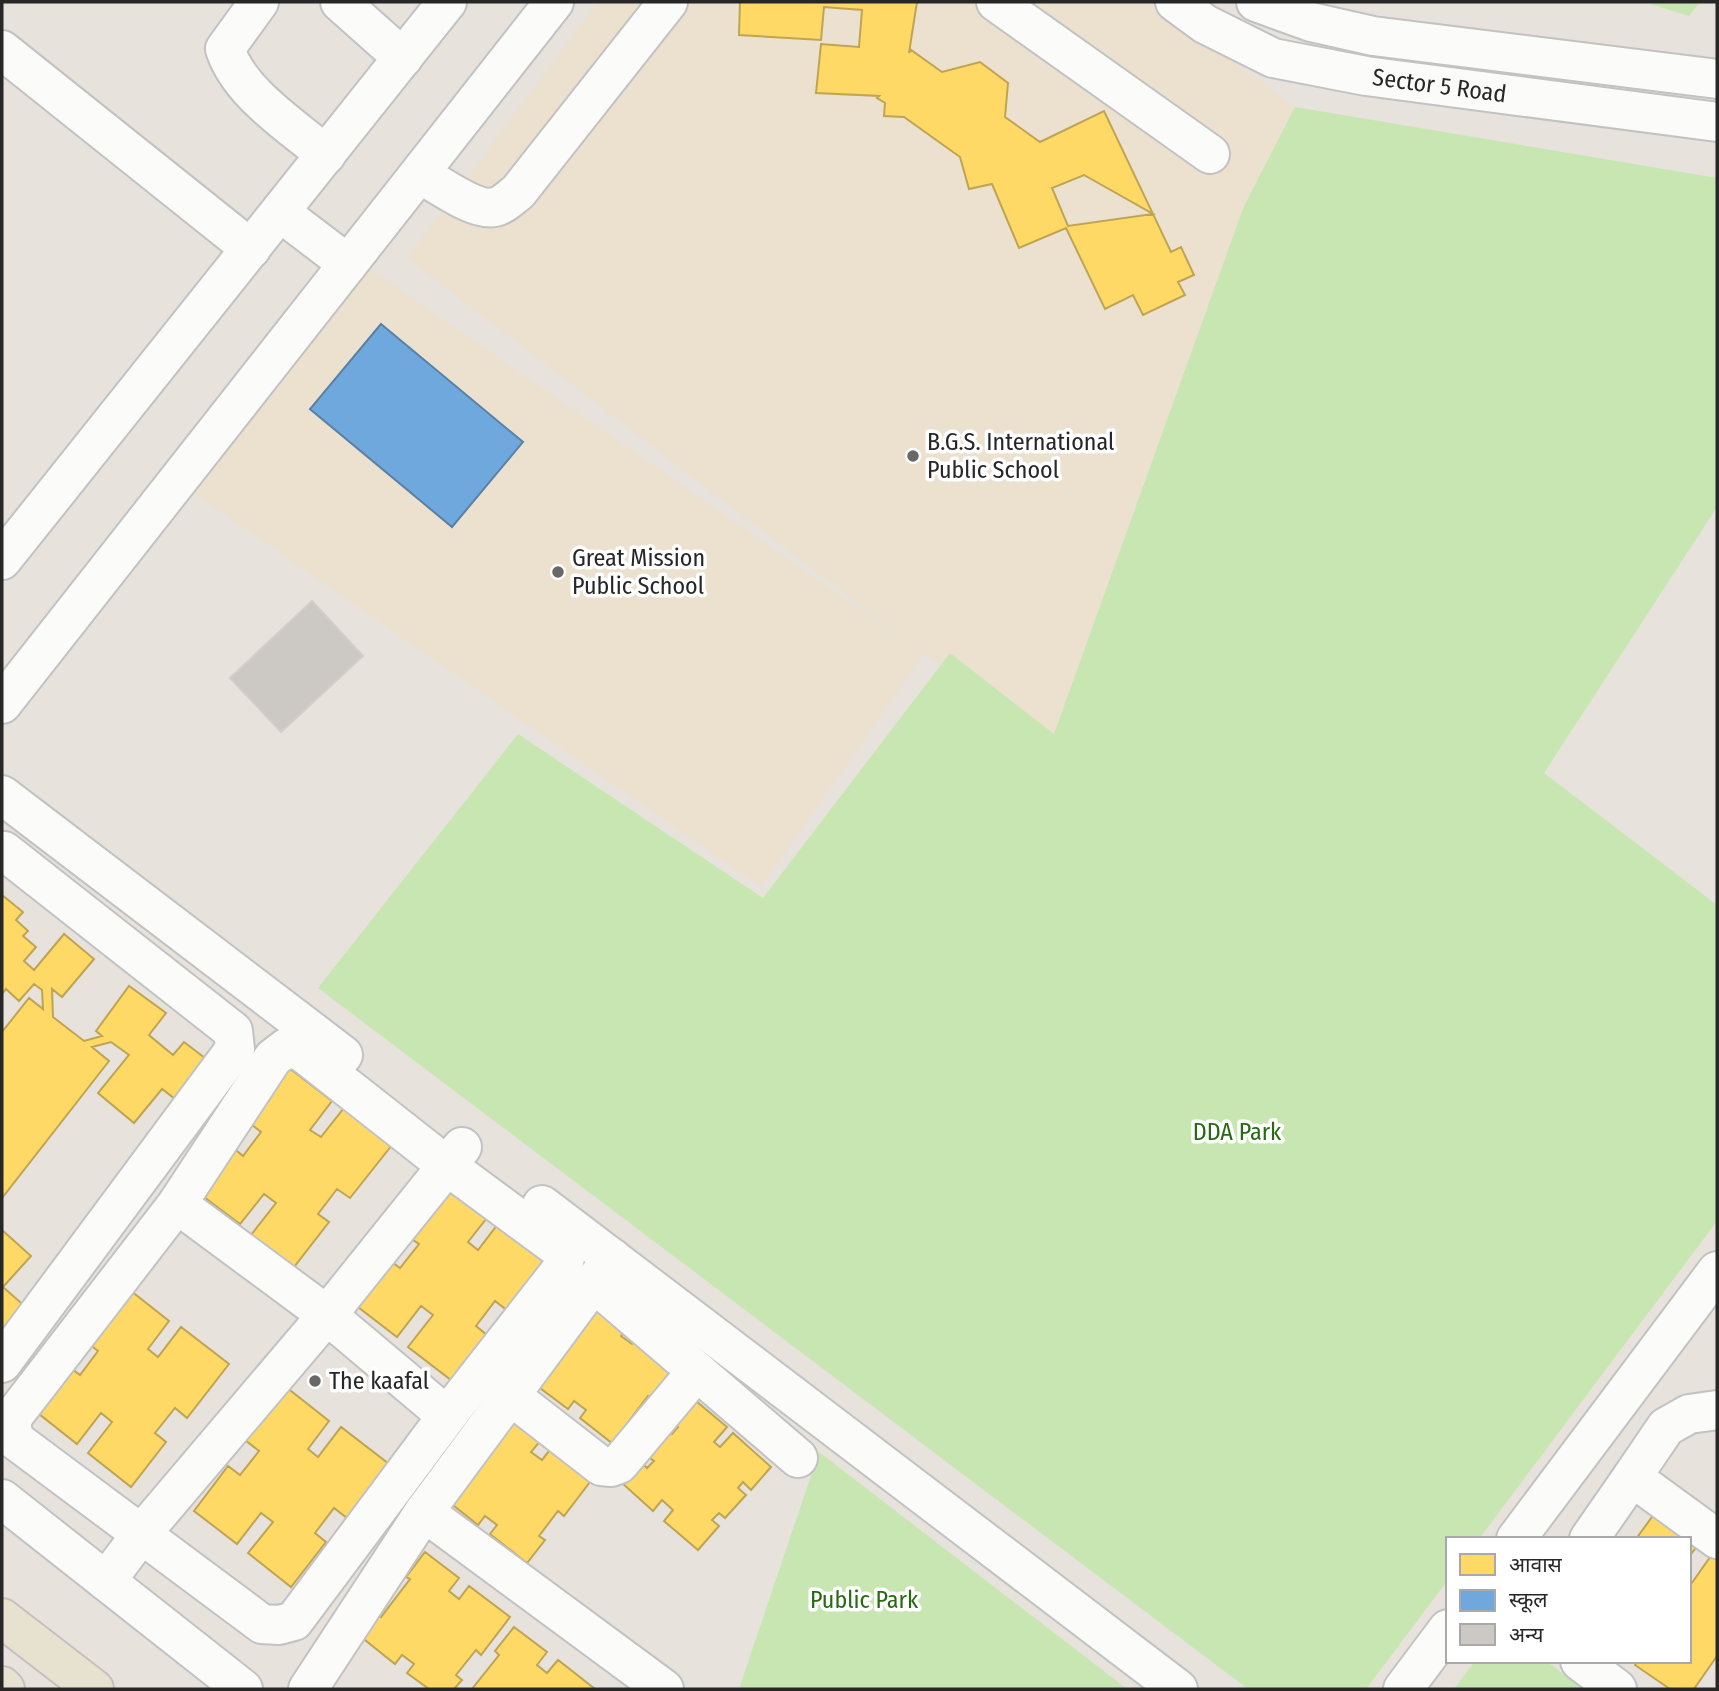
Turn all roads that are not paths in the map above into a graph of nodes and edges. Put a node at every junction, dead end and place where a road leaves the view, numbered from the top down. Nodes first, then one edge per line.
1 (259, 2) edge
2 (340, 2) edge
3 (447, 2) edge
4 (554, 2) edge
5 (668, 2) edge
6 (1175, 2) edge
7 (1256, 2) edge
8 (1015, 7) edge
9 (2, 50) edge
10 (403, 58) junction
11 (1717, 79) edge
12 (1717, 122) edge
13 (1210, 154) dead end
14 (326, 155) junction
15 (420, 174) junction
16 (281, 213) junction
17 (251, 249) junction
18 (348, 264) junction
19 (2, 560) edge
20 (2, 704) edge
21 (2, 795) edge
22 (2, 852) edge
23 (455, 1155) junction
24 (177, 1204) junction
25 (603, 1270) junction
26 (1717, 1271) edge
27 (327, 1315) junction
28 (2, 1363) edge
29 (697, 1371) junction
30 (510, 1396) junction
31 (1717, 1410) edge
32 (447, 1416) junction
33 (798, 1458) dead end
34 (1632, 1477) junction
35 (2, 1499) edge
36 (424, 1512) junction
37 (142, 1533) junction
38 (1518, 1537) edge
39 (1590, 1537) edge
40 (1717, 1539) edge
41 (106, 1581) junction
42 (2, 1618) edge
43 (1446, 1632) edge
44 (1583, 1663) edge
45 (325, 1683) edge
46 (94, 1689) edge
47 (243, 1689) edge
48 (664, 1689) edge
49 (1178, 1689) edge
50 (1402, 1689) edge
51 (1617, 1689) edge

1 - 14 street
2 - 10 street
3 - 10 street
4 - 15 street
5 - 15 street
6 - 12 street, Sector 5 Road
7 - 11 street, Sector 5 Road
8 - 13 street
9 - 17 street
10 - 14 street
14 - 16 street
15 - 18 street
16 - 17 street
16 - 18 street
17 - 19 street
18 - 20 street
21 - 23 street
22 - 28 street
23 - 24 street
23 - 25 street
23 - 27 street
23 - 32 street
24 - 27 street
24 - 37 street
25 - 29 street
25 - 30 street
25 - 49 street
26 - 38 street
27 - 32 street
27 - 37 street
29 - 30 street
29 - 33 street
30 - 36 street
31 - 34 street
32 - 37 street
34 - 39 street
34 - 40 street
35 - 41 street
36 - 45 street
36 - 48 street
37 - 41 street
41 - 47 street
42 - 46 main road
43 - 50 street
44 - 51 street

